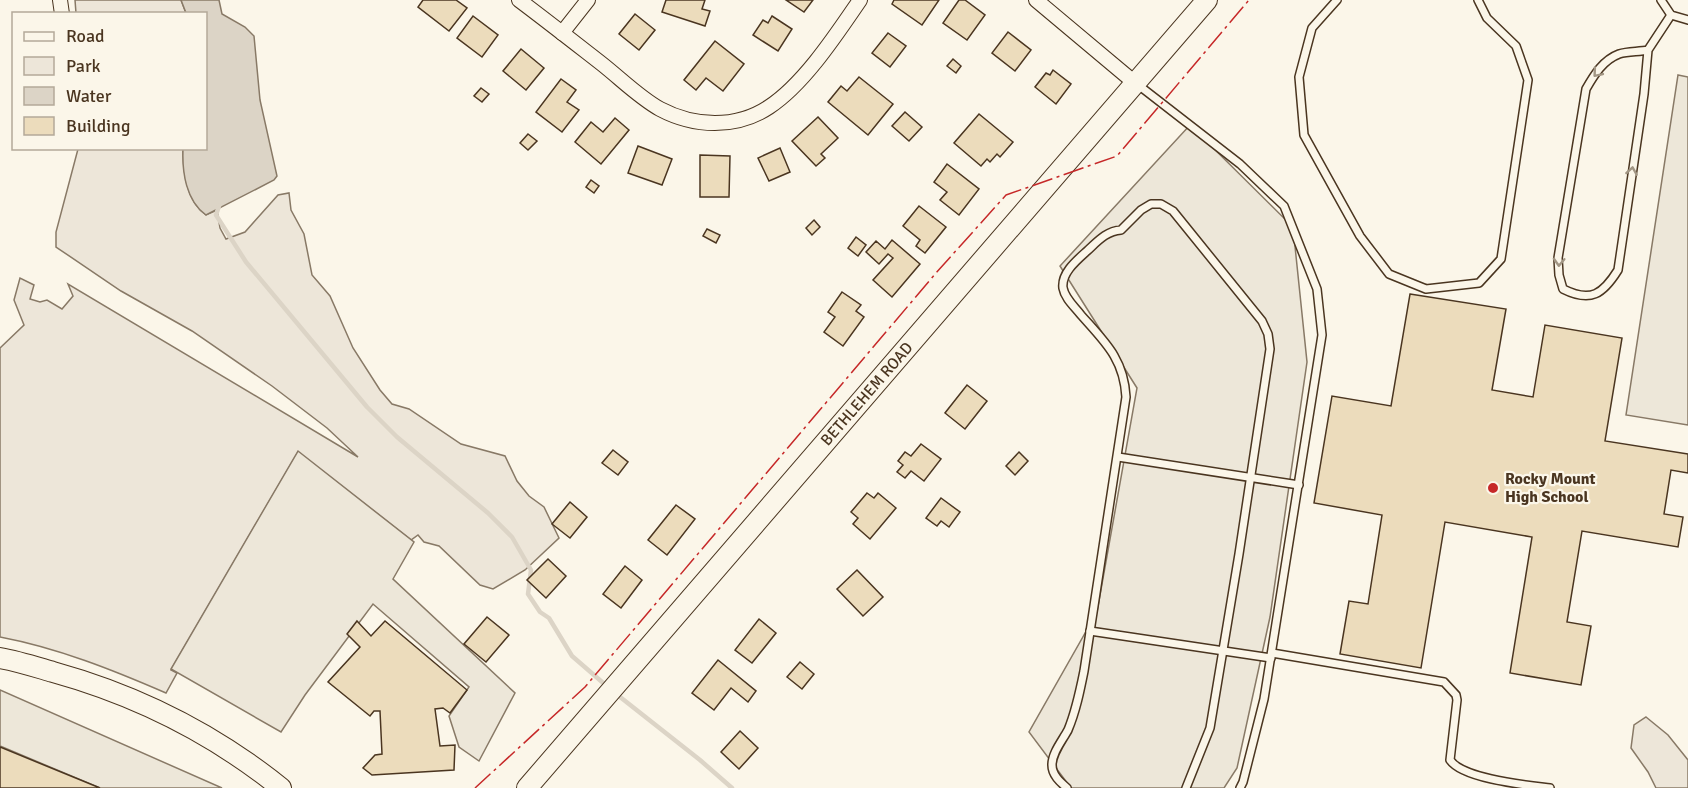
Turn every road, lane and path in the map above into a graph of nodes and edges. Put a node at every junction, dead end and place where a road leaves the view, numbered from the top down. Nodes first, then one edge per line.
1 (519, 0) edge
2 (588, 0) edge
3 (860, 0) edge
4 (1036, 0) edge
5 (1207, 0) edge
6 (1337, 0) edge
7 (1478, 0) edge
8 (1661, 0) edge
9 (1671, 15) junction
10 (1688, 20) edge
11 (562, 33) junction
12 (1648, 50) junction
13 (1135, 82) junction
14 (1118, 457) junction
15 (1251, 477) junction
16 (1299, 485) junction
17 (1090, 631) junction
18 (1224, 651) junction
19 (1271, 656) junction
20 (0, 658) edge
21 (530, 787) edge
22 (281, 788) edge
23 (1067, 788) edge
24 (1185, 788) edge
25 (1239, 788) edge
26 (1550, 788) edge

1 - 11 street
2 - 11 street
3 - 11 street
4 - 13 street
5 - 13 main road, BETHLEHEM ROAD
6 - 7 lane
8 - 9 lane
9 - 10 lane
9 - 12 lane
12 -> 12 lane
13 - 16 lane
13 - 21 main road, BETHLEHEM ROAD
14 - 15 lane
14 - 15 lane
14 - 17 lane
15 - 16 lane
15 - 18 lane
16 - 19 lane
17 - 18 lane
17 - 23 lane
18 - 19 lane
18 - 24 lane
19 - 25 lane
19 - 26 lane
20 - 22 main road

